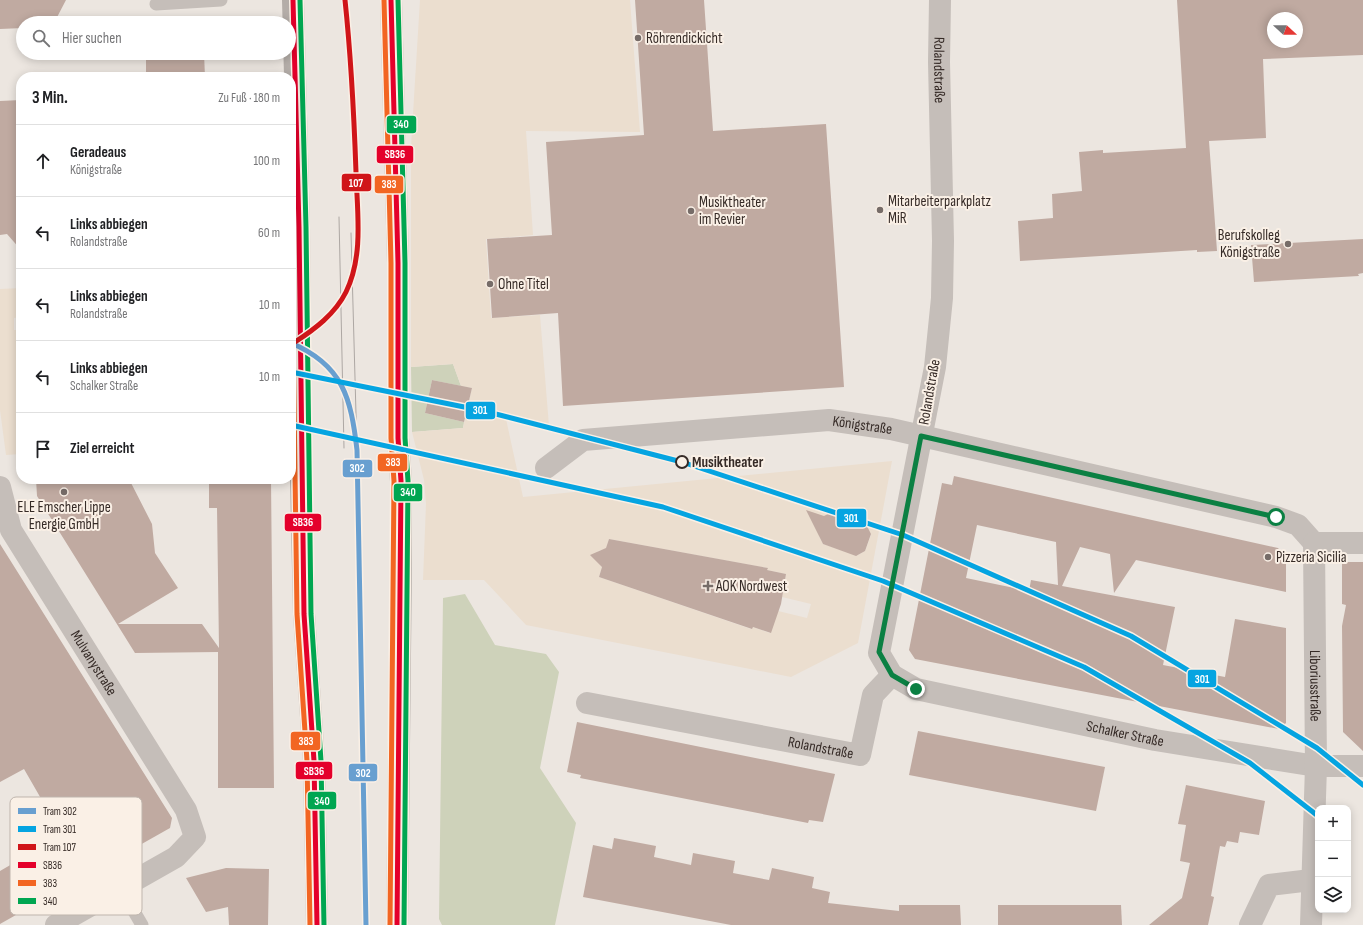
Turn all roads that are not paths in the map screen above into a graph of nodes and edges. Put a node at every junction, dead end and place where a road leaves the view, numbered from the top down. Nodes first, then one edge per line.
1 (221, 0) edge
2 (293, 0) edge
3 (391, 0) edge
4 (940, 0) edge
5 (156, 4) dead end
6 (293, 16) edge
7 (295, 60) edge
8 (295, 72) edge
9 (296, 114) edge
10 (921, 436) junction
11 (546, 468) dead end
12 (0, 487) edge
13 (1314, 543) junction
14 (1363, 543) edge
15 (892, 675) junction
16 (587, 703) dead end
17 (1316, 766) junction
18 (1363, 766) edge
19 (142, 877) edge
20 (1311, 880) junction
21 (74, 915) edge
22 (136, 915) edge
23 (56, 925) edge
24 (142, 925) edge
25 (317, 925) edge
26 (397, 925) edge
27 (1250, 925) edge
28 (1311, 925) edge

1 - 5 lane
2 - 6 main road
3 - 26 main road
4 - 10 street, Rolandstraße
7 - 8 main road
9 - 25 main road
10 - 11 street, Königstraße
10 - 13 street, Königstraße
10 - 15 street, Rolandstraße
12 - 19 street, Mulvanystraße
13 - 14 street
13 - 17 street, Liboriusstraße
15 - 16 street, Rolandstraße
15 - 17 street, Schalker Straße
17 - 18 street, Schalker Straße
17 - 20 street, Liboriusstraße
20 - 27 street
20 - 28 street, Liboriusstraße
21 - 23 street
22 - 24 lane

